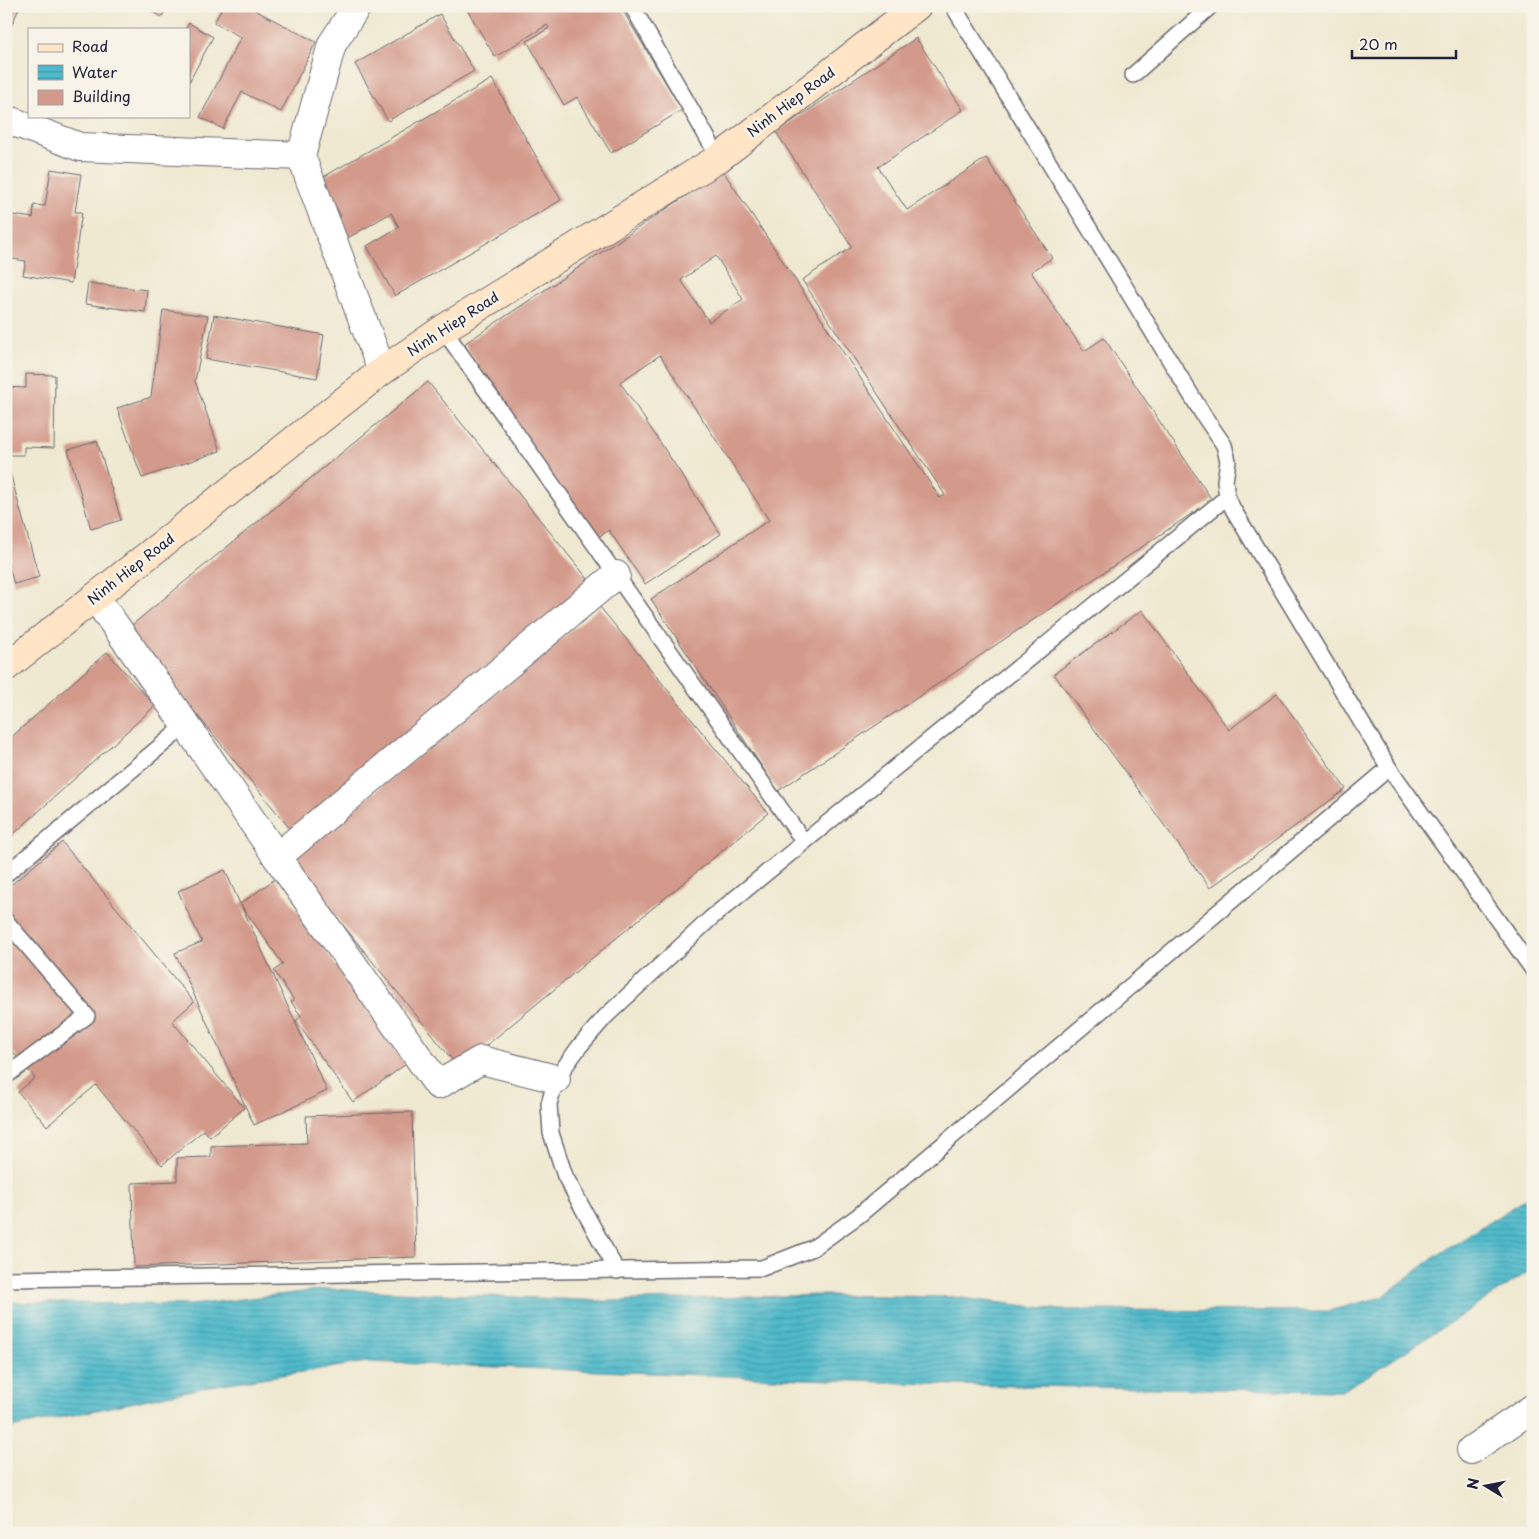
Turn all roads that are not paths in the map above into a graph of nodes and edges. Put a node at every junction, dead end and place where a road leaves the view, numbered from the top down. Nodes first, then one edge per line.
1 (357, 6) edge
2 (632, 6) edge
3 (917, 6) edge
4 (953, 6) edge
5 (1212, 6) edge
6 (1133, 75) dead end
7 (6, 119) edge
8 (301, 156) junction
9 (719, 158) junction
10 (444, 328) junction
11 (382, 371) junction
12 (1228, 497) junction
13 (616, 575) junction
14 (95, 597) junction
15 (6, 667) edge
16 (186, 725) junction
17 (1389, 768) junction
18 (804, 842) junction
19 (277, 857) junction
20 (6, 874) edge
21 (6, 921) edge
22 (1533, 970) edge
23 (6, 1076) edge
24 (556, 1078) junction
25 (617, 1272) junction
26 (6, 1279) edge
27 (1533, 1408) edge
28 (1471, 1450) dead end

1 - 8 street
2 - 9 lane
3 - 9 main road, Ninh Hiep Road
4 - 12 lane
5 - 6 lane
7 - 8 street
8 - 11 street
9 - 10 main road, Ninh Hiep Road
10 - 11 main road, Ninh Hiep Road
10 - 13 lane
11 - 14 main road, Ninh Hiep Road
12 - 17 lane
12 - 18 lane
13 - 18 lane
13 - 19 street
14 - 15 main road, Ninh Hiep Road
14 - 16 street
16 - 19 street
16 - 20 lane
17 - 22 lane
17 - 25 lane
18 - 24 lane
19 - 24 street
21 - 23 lane
24 - 25 lane
25 - 26 lane
27 - 28 street

